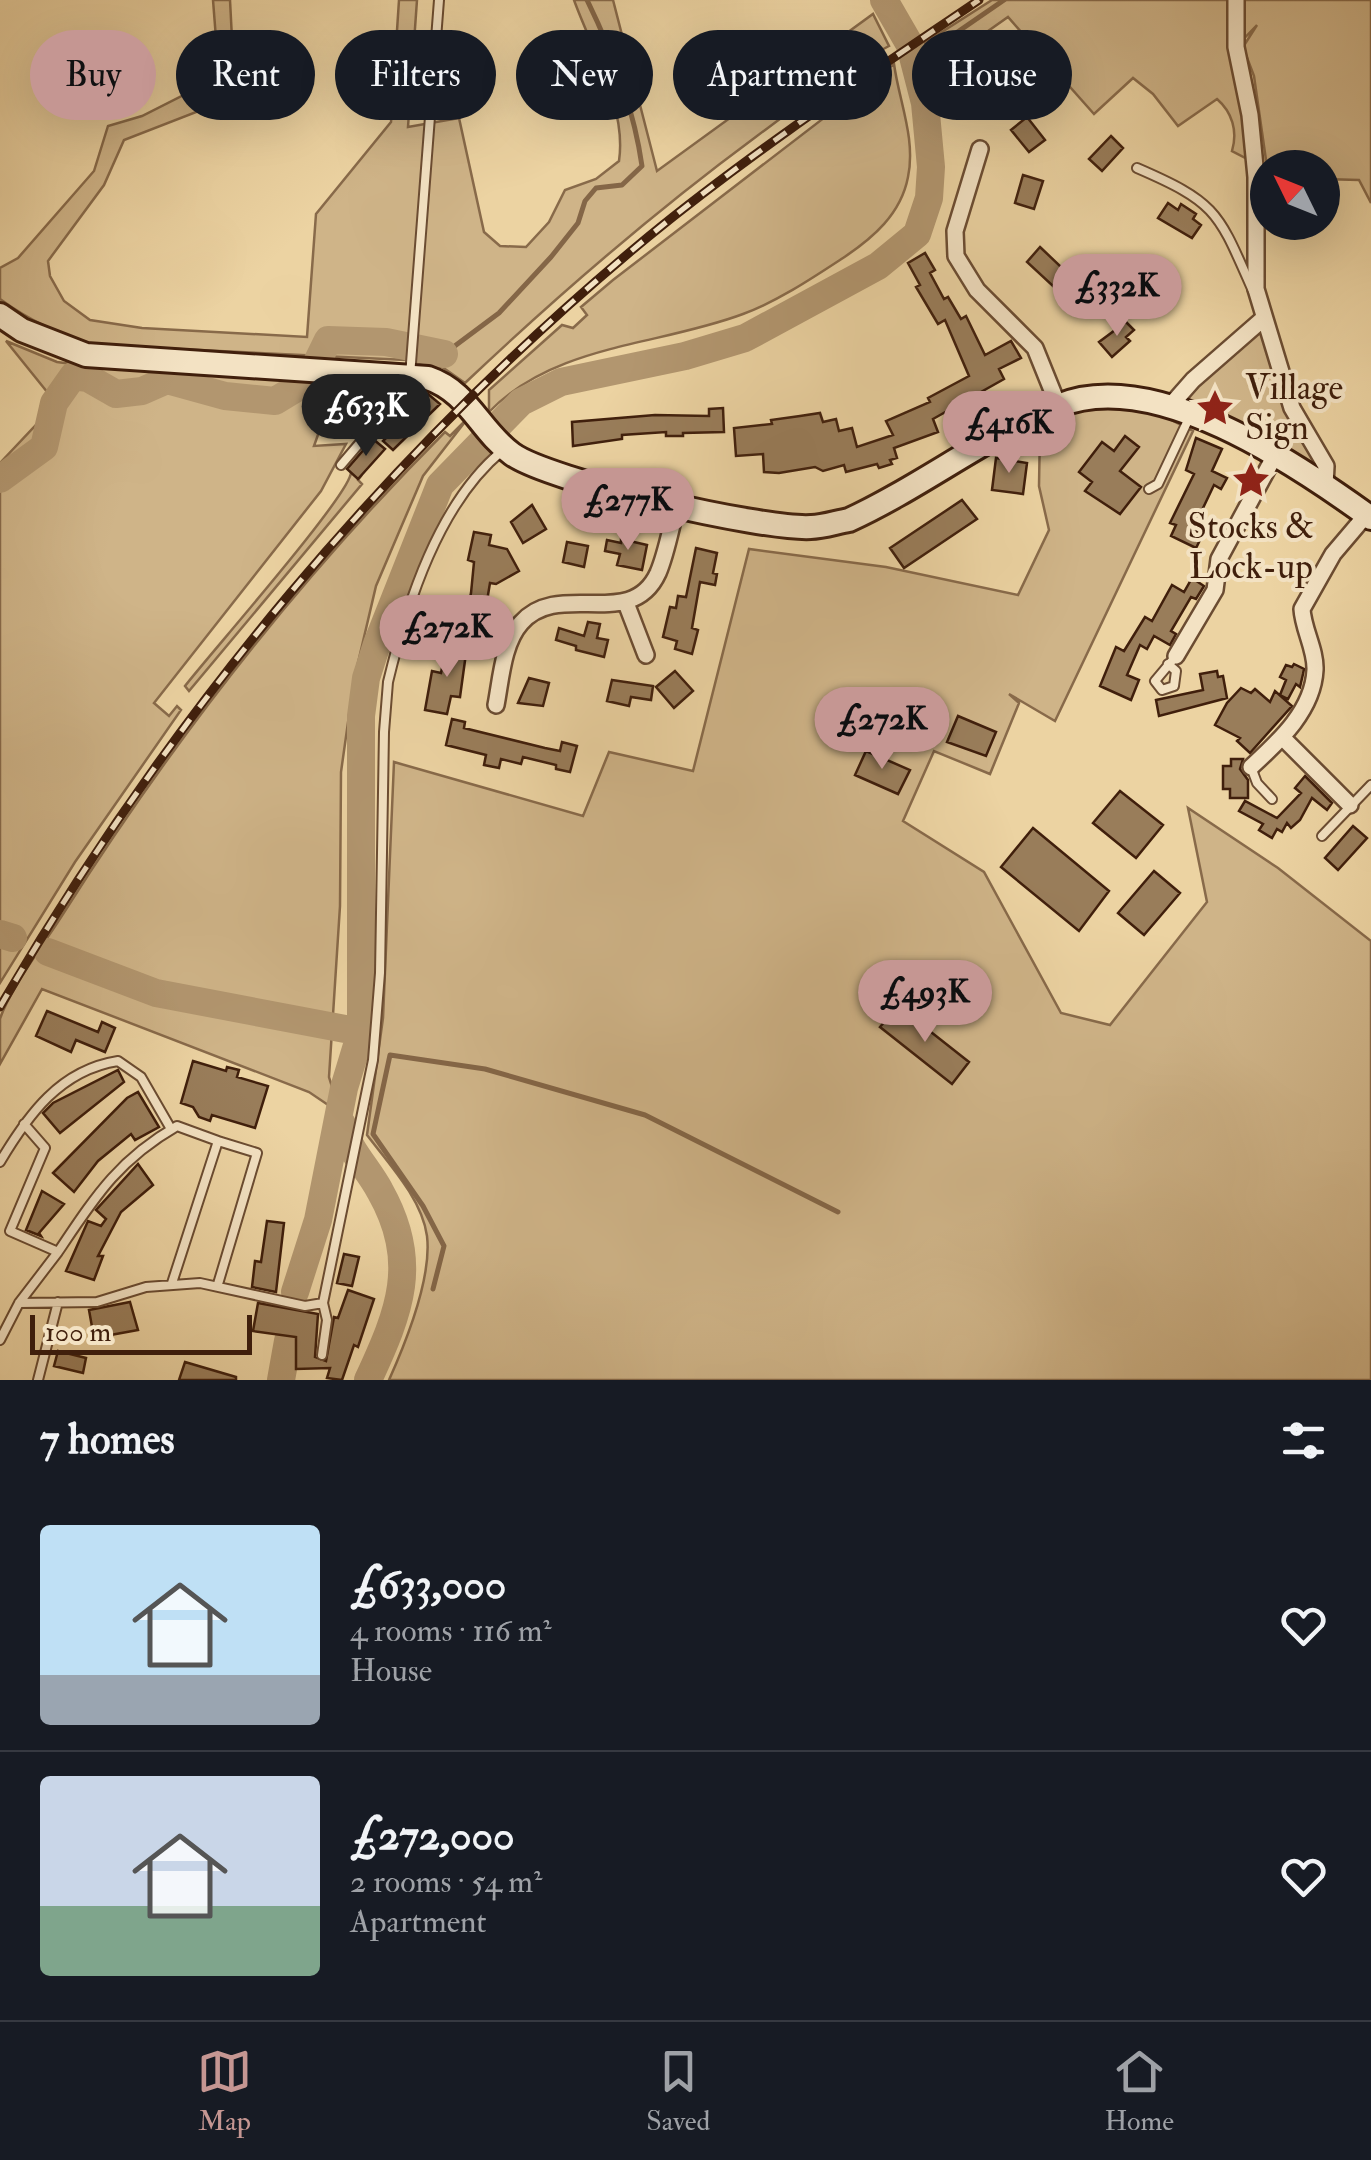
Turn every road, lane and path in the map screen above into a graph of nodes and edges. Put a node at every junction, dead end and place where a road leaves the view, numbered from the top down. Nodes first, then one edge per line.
1 (439, 0) edge
2 (1236, 0) edge
3 (980, 149) dead end
4 (1137, 168) dead end
5 (0, 314) edge
6 (1264, 318) junction
7 (412, 366) junction
8 (1058, 405) junction
9 (1181, 409) junction
10 (502, 445) junction
11 (1274, 457) junction
12 (341, 465) dead end
13 (1325, 486) junction
14 (1149, 489) dead end
15 (676, 504) junction
16 (1370, 514) edge
17 (626, 604) junction
18 (646, 655) dead end
19 (1172, 661) dead end
20 (496, 704) dead end
21 (1282, 738) junction
22 (1251, 767) joint
23 (1371, 784) edge
24 (1272, 799) dead end
25 (1350, 805) junction
26 (1322, 836) dead end
27 (24, 1124) junction
28 (171, 1129) junction
29 (218, 1141) junction
30 (0, 1162) edge
31 (58, 1252) junction
32 (172, 1284) junction
33 (218, 1284) junction
34 (58, 1302) junction
35 (19, 1303) junction
36 (323, 1303) junction
37 (0, 1340) edge
38 (322, 1355) dead end
39 (39, 1379) edge

1 - 7 lane
2 - 6 street
3 - 8 street
4 - 6 lane
5 - 7 main road
6 - 9 street
6 - 13 street
7 - 10 main road
7 - 12 lane
8 - 9 main road
8 - 15 main road
9 - 11 main road
9 - 14 lane
10 - 15 main road
10 - 36 lane
11 - 13 main road
11 - 19 street
13 - 16 main road
15 - 17 street
16 - 21 street
17 - 18 street
17 - 20 street
21 - 22 street
21 - 25 street
22 - 24 lane
23 - 25 lane
25 - 26 lane
27 - 28 lane
27 - 30 lane
27 - 31 lane
28 - 29 lane
28 - 31 lane
29 - 32 lane
29 - 33 lane
31 - 35 lane
32 - 33 lane
32 - 34 lane
33 - 36 lane
34 - 35 lane
34 - 39 lane
35 - 37 lane
36 - 38 lane

